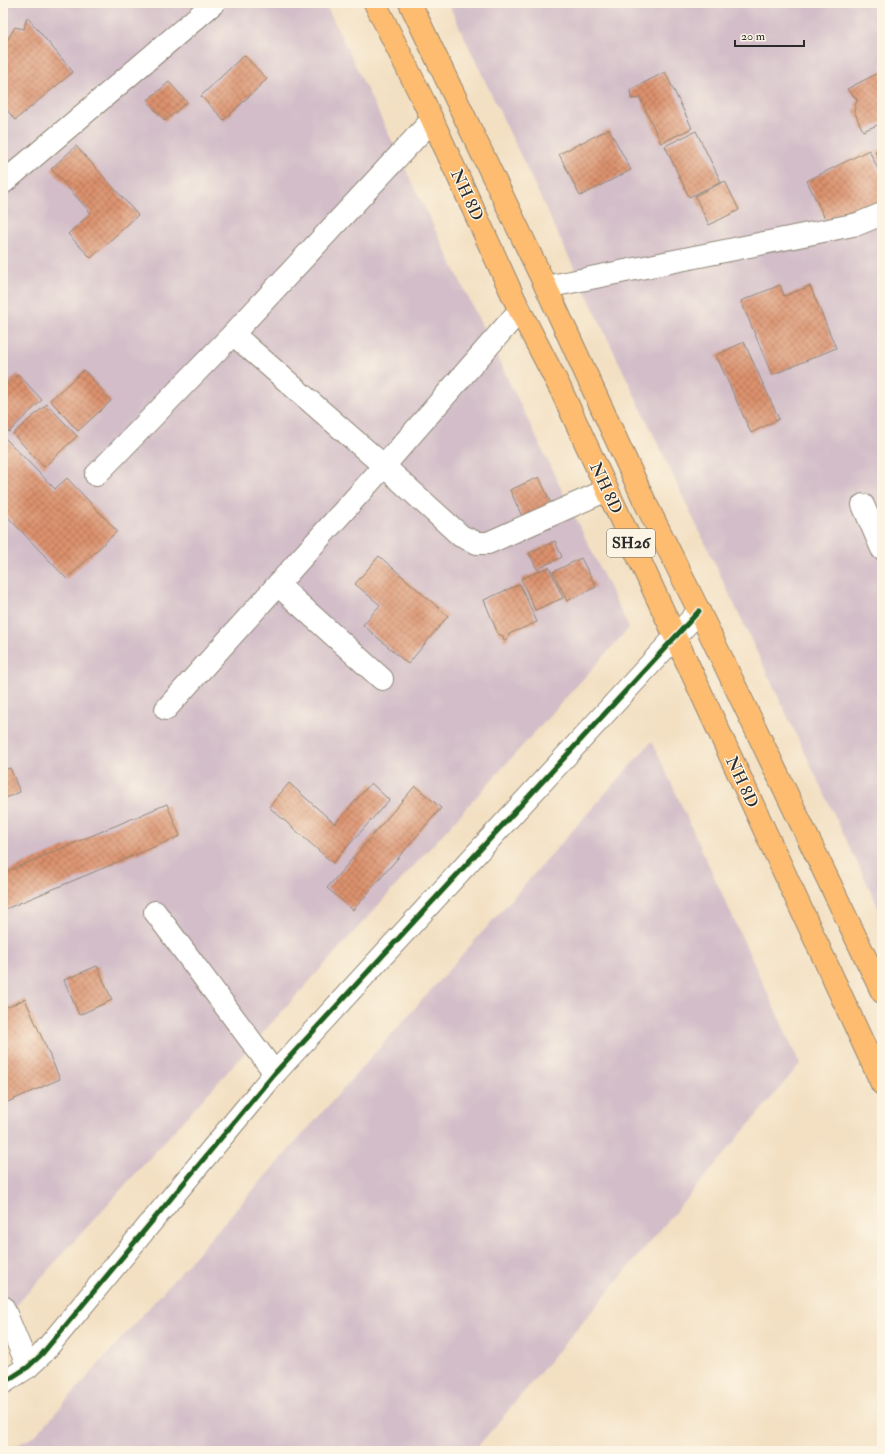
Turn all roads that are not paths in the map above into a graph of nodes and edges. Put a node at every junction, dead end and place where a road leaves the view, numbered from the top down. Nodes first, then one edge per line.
1 (214, 3) edge
2 (375, 3) edge
3 (410, 3) edge
4 (432, 120) junction
5 (3, 183) edge
6 (882, 214) edge
7 (546, 287) junction
8 (520, 310) junction
9 (233, 334) junction
10 (384, 466) junction
11 (96, 475) dead end
12 (607, 490) junction
13 (863, 505) dead end
14 (882, 549) edge
15 (278, 585) junction
16 (699, 611) junction
17 (675, 638) junction
18 (382, 679) dead end
19 (166, 709) dead end
20 (155, 912) dead end
21 (882, 992) edge
22 (275, 1073) junction
23 (882, 1084) edge
24 (3, 1307) edge
25 (28, 1367) junction
26 (3, 1383) edge

1 - 5 street
2 - 4 main road, NH 8D / SH26
3 - 7 main road, NH 8D / SH26
4 - 8 main road, NH 8D / SH26
4 - 9 street
6 - 7 street
7 - 16 main road, NH 8D / SH26
8 - 10 street
8 - 12 main road, NH 8D / SH26
9 - 10 street
9 - 11 street
10 - 12 street
10 - 15 street
12 - 17 main road, NH 8D / SH26
13 - 14 street
15 - 18 street
15 - 19 street
16 - 17 street
16 - 21 main road, NH 8D / SH26
17 - 22 street
17 - 23 main road, NH 8D / SH26
20 - 22 street
22 - 25 street
24 - 25 street
25 - 26 street

